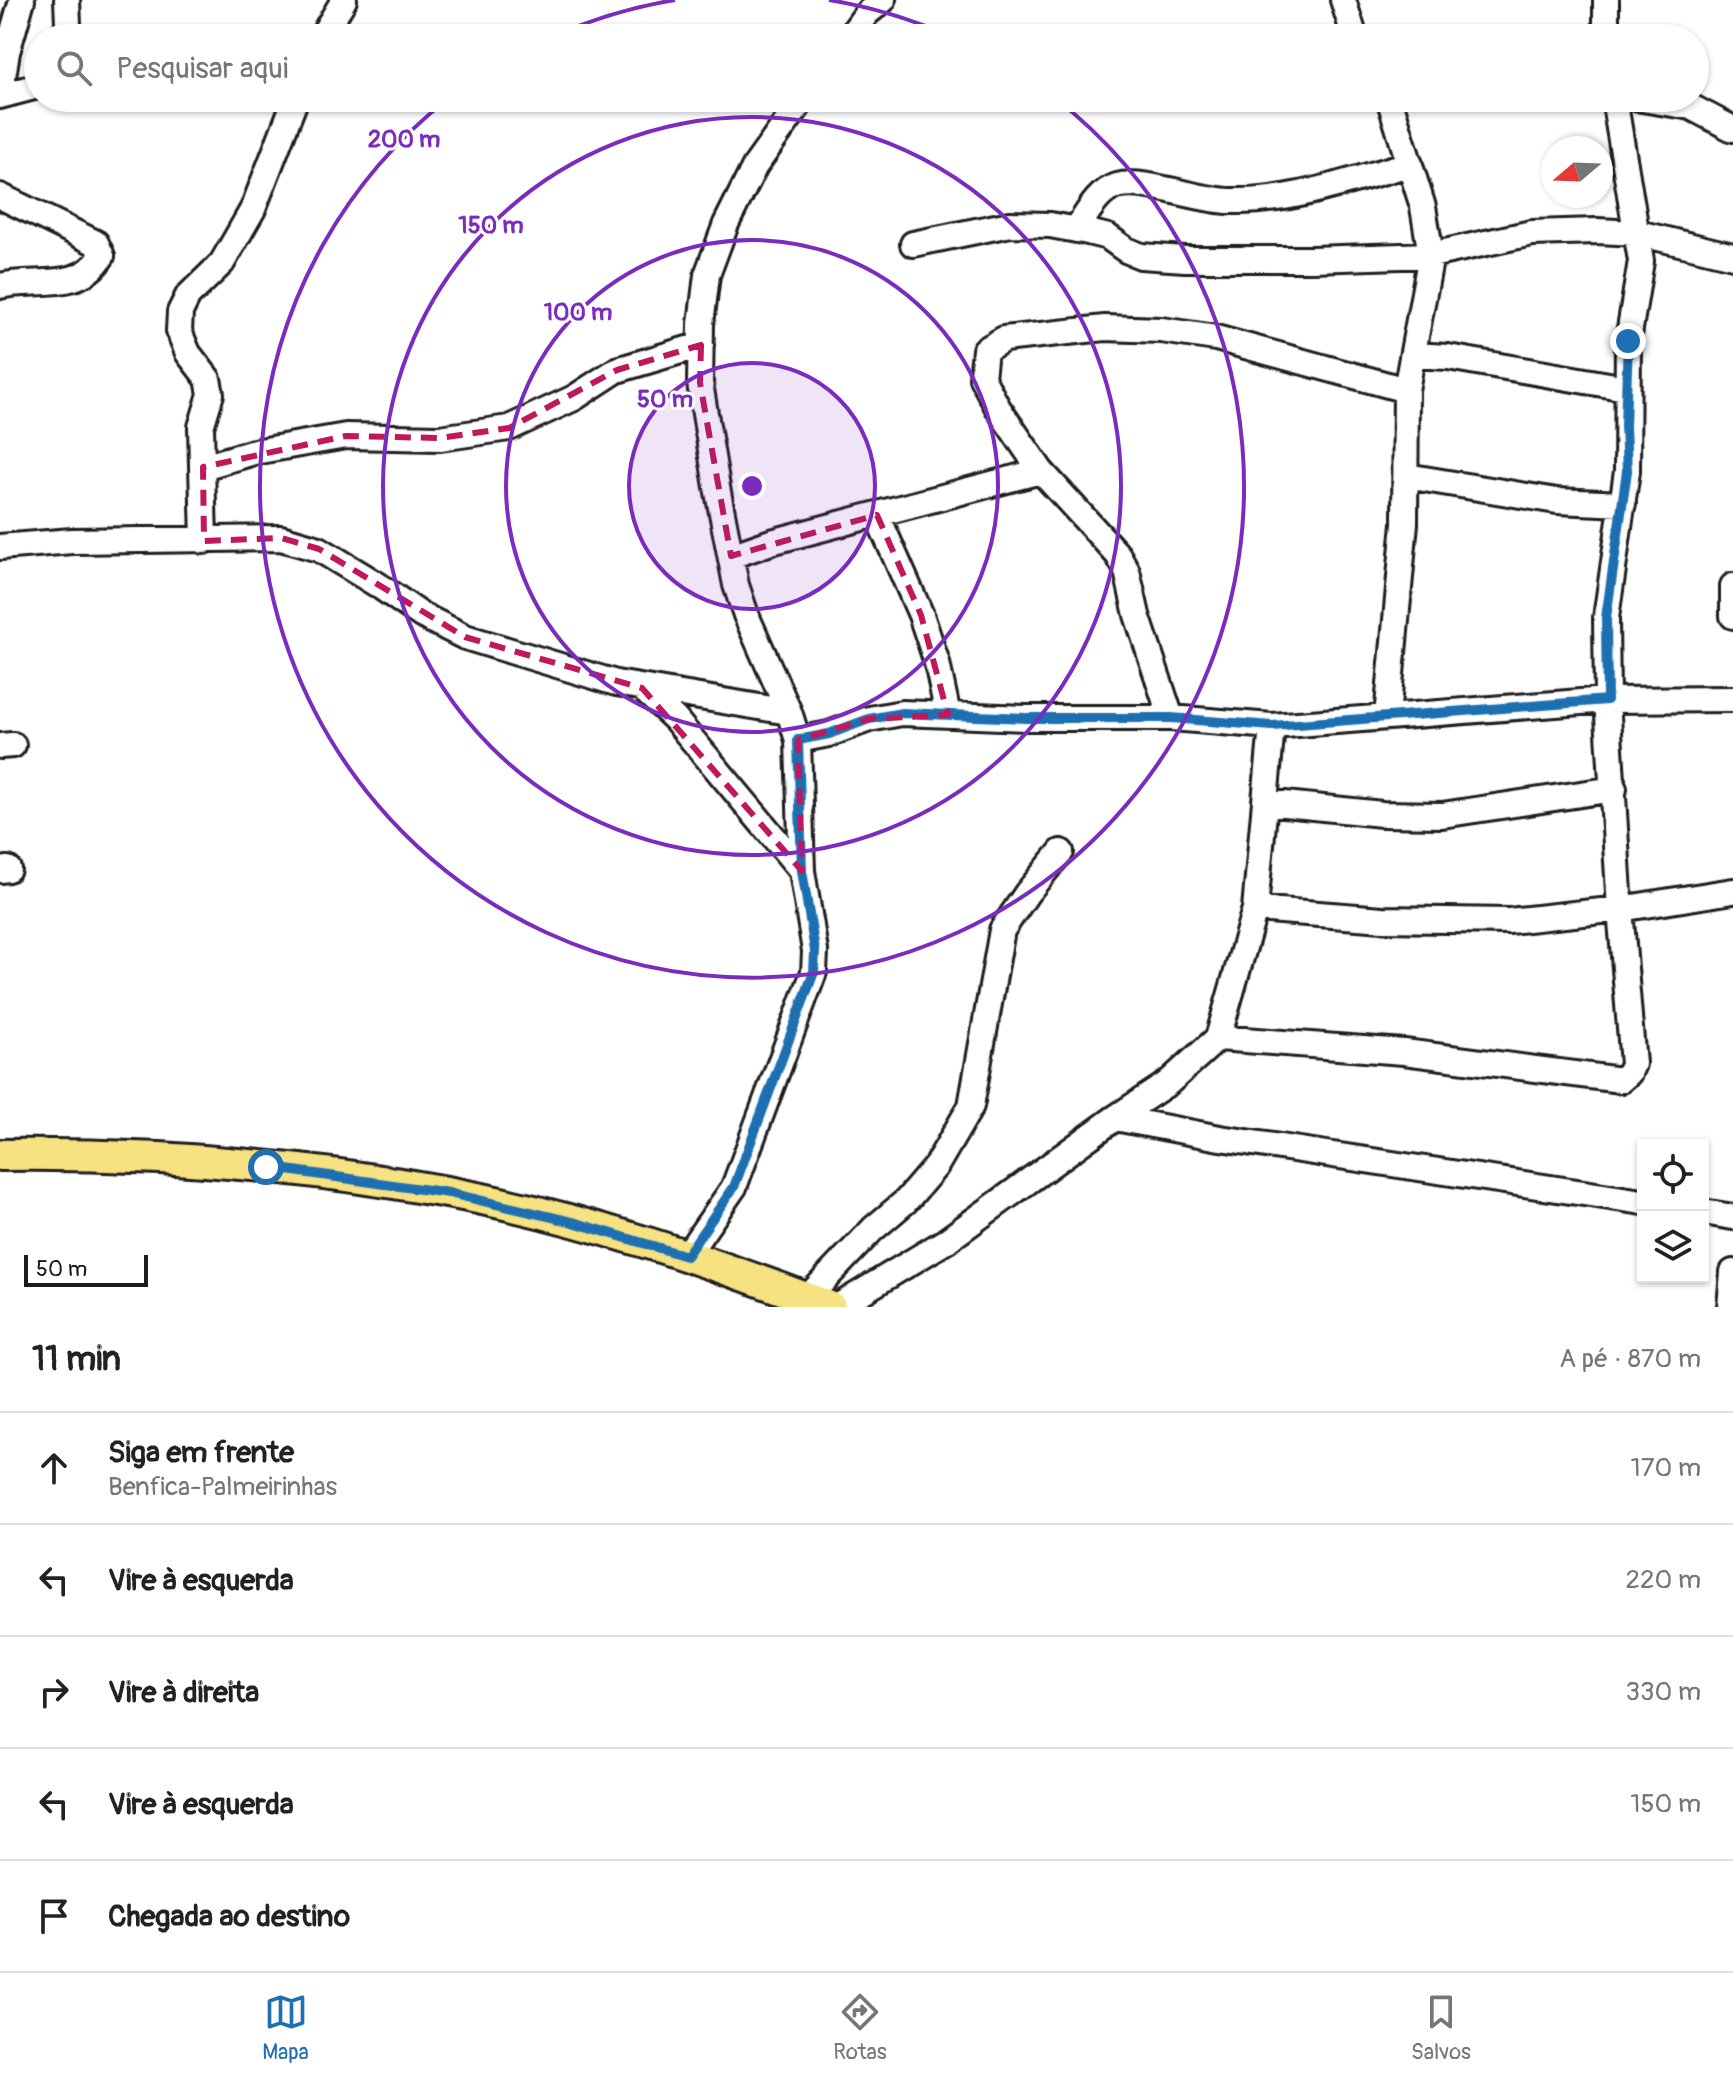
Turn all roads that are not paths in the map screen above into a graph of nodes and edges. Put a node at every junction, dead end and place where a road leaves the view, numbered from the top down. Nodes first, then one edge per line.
1 (22, 0) edge
2 (67, 0) edge
3 (344, 0) edge
4 (883, 0) edge
5 (1343, 0) edge
6 (1606, 0) edge
7 (68, 24) edge
8 (329, 24) edge
9 (859, 24) edge
10 (1351, 24) edge
11 (1606, 24) edge
12 (24, 89) edge
13 (0, 95) edge
14 (291, 112) edge
15 (794, 112) edge
16 (1393, 112) edge
17 (1616, 112) edge
18 (1701, 112) edge
19 (1733, 129) edge
20 (1410, 164) junction
21 (0, 196) edge
22 (1076, 230) junction
23 (1638, 233) junction
24 (913, 244) dead end
25 (1431, 255) junction
26 (1733, 256) edge
27 (0, 286) edge
28 (701, 345) junction
29 (1413, 355) junction
30 (1626, 388) junction
31 (1406, 390) junction
32 (203, 467) junction
33 (1041, 471) junction
34 (1406, 476) junction
35 (1623, 504) junction
36 (877, 515) junction
37 (204, 541) junction
38 (0, 547) edge
39 (731, 556) junction
40 (1733, 586) edge
41 (1733, 616) edge
42 (642, 688) junction
43 (1733, 699) edge
44 (1607, 700) junction
45 (789, 712) junction
46 (948, 715) junction
47 (1387, 717) junction
48 (1171, 718) junction
49 (1272, 726) junction
50 (798, 740) junction
51 (1614, 789) junction
52 (1265, 802) junction
53 (1061, 852) dead end
54 (802, 871) junction
55 (1733, 891) edge
56 (1255, 909) junction
57 (1620, 909) junction
58 (1218, 1038) junction
59 (1115, 1118) junction
60 (0, 1155) edge
61 (1637, 1201) edge
62 (1709, 1213) edge
63 (1733, 1217) edge
64 (686, 1256) junction
65 (1733, 1272) edge
66 (818, 1303) edge
67 (837, 1307) edge
68 (1730, 1307) edge

1 - 13 street
2 - 7 street
3 - 8 street
4 - 9 street
5 - 10 street
6 - 11 street
12 - 13 street
14 - 32 street
15 - 28 street
16 - 20 street
17 - 23 street
18 - 19 street
20 - 22 street
20 - 25 street
21 - 27 street
22 - 24 street
22 - 25 street
23 - 25 street
23 - 26 street
23 - 30 street
25 - 29 street
28 - 32 street
28 - 39 street
29 - 30 street
29 - 31 street
30 - 35 street
31 - 33 street
31 - 34 street
32 - 37 street
33 - 36 street
33 - 48 street
34 - 35 street
34 - 47 street
35 - 44 street
36 - 39 street
36 - 46 street
37 - 38 street
37 - 42 street
39 - 45 street
40 - 41 street
42 - 45 street
42 - 54 street
43 - 44 street
44 - 47 street
44 - 51 street
45 - 50 street
46 - 48 street
46 - 50 street
47 - 49 street
48 - 49 street
49 - 52 street
50 - 54 street
51 - 52 street
51 - 57 street
52 - 56 street
53 - 66 street
54 - 64 street
55 - 57 street
56 - 57 street
56 - 58 street
57 - 58 street
58 - 59 street
59 - 61 street
59 - 67 street
60 - 64 main road
62 - 63 street
64 - 66 main road
65 - 68 street

